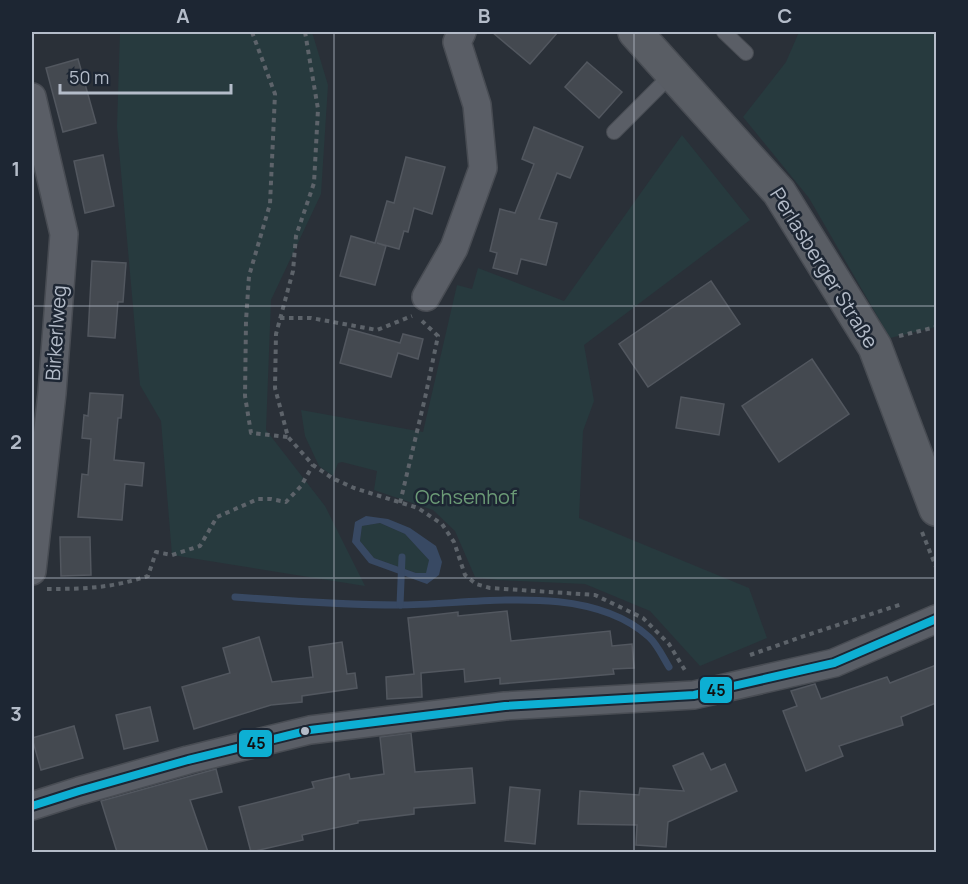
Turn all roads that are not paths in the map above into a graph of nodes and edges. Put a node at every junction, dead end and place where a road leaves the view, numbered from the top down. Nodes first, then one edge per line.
1 (462, 32) edge
2 (635, 32) edge
3 (724, 32) edge
4 (746, 53) dead end
5 (673, 72) junction
6 (32, 97) edge
7 (614, 132) dead end
8 (426, 297) dead end
9 (928, 516) edge
10 (37, 580) edge
11 (936, 619) edge
12 (32, 806) edge

1 - 8 street
2 - 5 street, Perlasberger Straße
3 - 4 lane
5 - 7 lane
5 - 9 street, Perlasberger Straße
6 - 10 street, Birkerlweg
11 - 12 street

